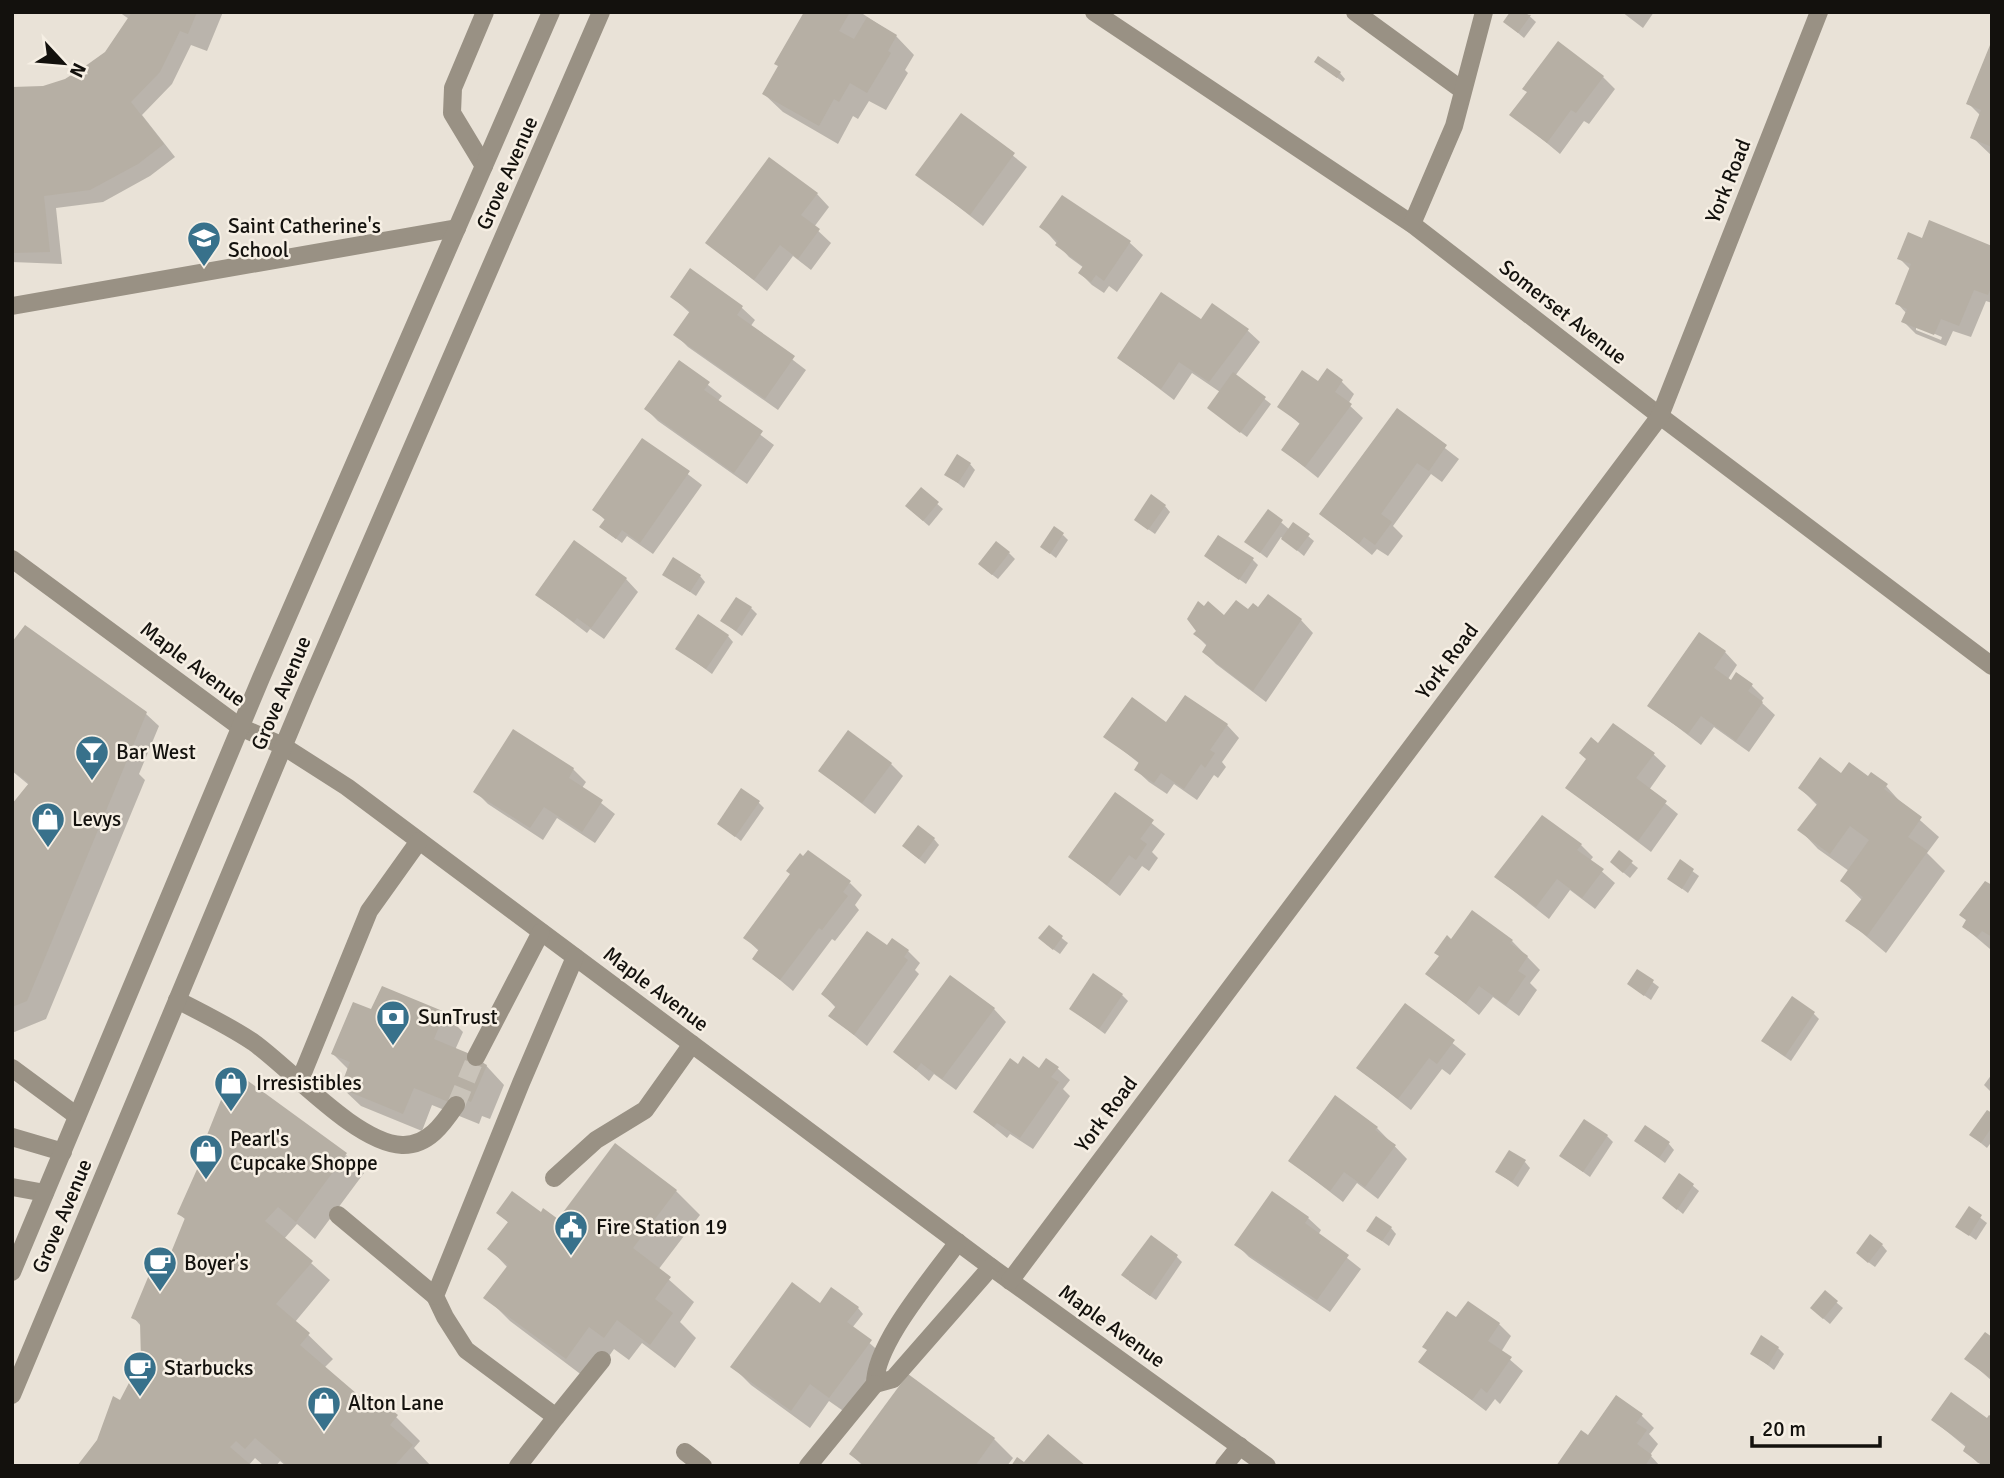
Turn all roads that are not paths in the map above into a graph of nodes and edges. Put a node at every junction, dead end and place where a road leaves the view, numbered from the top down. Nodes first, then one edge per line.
1 (485, 12) edge
2 (551, 12) edge
3 (601, 12) edge
4 (1094, 12) edge
5 (1355, 12) edge
6 (1484, 12) edge
7 (1819, 12) edge
8 (1462, 90) junction
9 (484, 166) junction
10 (1412, 224) junction
11 (457, 228) junction
12 (12, 306) edge
13 (1660, 416) junction
14 (12, 559) edge
15 (1992, 666) edge
16 (240, 727) junction
17 (283, 746) junction
18 (419, 841) junction
19 (541, 932) junction
20 (575, 957) junction
21 (177, 1000) junction
22 (692, 1044) junction
23 (477, 1057) tunnel mouth
24 (12, 1068) edge
25 (299, 1080) junction
26 (456, 1105) tunnel mouth
27 (77, 1116) junction
28 (12, 1137) edge
29 (63, 1152) junction
30 (554, 1178) dead end
31 (12, 1188) edge
32 (45, 1193) junction
33 (338, 1215) dead end
34 (958, 1242) junction
35 (991, 1267) junction
36 (12, 1272) edge
37 (1010, 1281) junction
38 (435, 1296) junction
39 (602, 1360) dead end
40 (875, 1384) junction
41 (12, 1395) edge
42 (556, 1417) junction
43 (1240, 1446) junction
44 (685, 1452) dead end
45 (518, 1466) edge
46 (703, 1466) edge
47 (808, 1466) edge
48 (1224, 1466) edge
49 (1267, 1466) edge

1 - 9 street
2 - 9 street, Grove Avenue
3 - 17 street, Grove Avenue
4 - 10 street, Somerset Avenue
5 - 8 street
6 - 8 street
7 - 13 street, York Road
8 - 10 street
9 - 11 street, Grove Avenue
10 - 13 street, Somerset Avenue
11 - 12 street
11 - 16 street, Grove Avenue
13 - 15 street, Somerset Avenue
13 - 37 street, York Road
14 - 16 street, Maple Avenue
16 - 17 street, Maple Avenue
16 - 27 street, Grove Avenue
17 - 18 street, Maple Avenue
17 - 21 street, Grove Avenue
18 - 19 street, Maple Avenue
18 - 25 street
19 - 20 street, Maple Avenue
19 - 23 street
20 - 22 street, Maple Avenue
20 - 38 street
21 - 25 street
21 - 41 street, Grove Avenue
22 - 30 street
22 - 34 street, Maple Avenue
24 - 27 street
25 - 26 street
27 - 29 street, Grove Avenue
28 - 29 street
29 - 32 street, Grove Avenue
31 - 32 street
32 - 36 street, Grove Avenue
33 - 38 street
34 - 35 street, Maple Avenue
34 - 40 street
35 - 37 street, Maple Avenue
35 - 40 street
37 - 43 street, Maple Avenue
38 - 42 street
39 - 42 street
40 - 47 street
42 - 45 street
43 - 48 street
43 - 49 street, Maple Avenue
44 - 46 street

